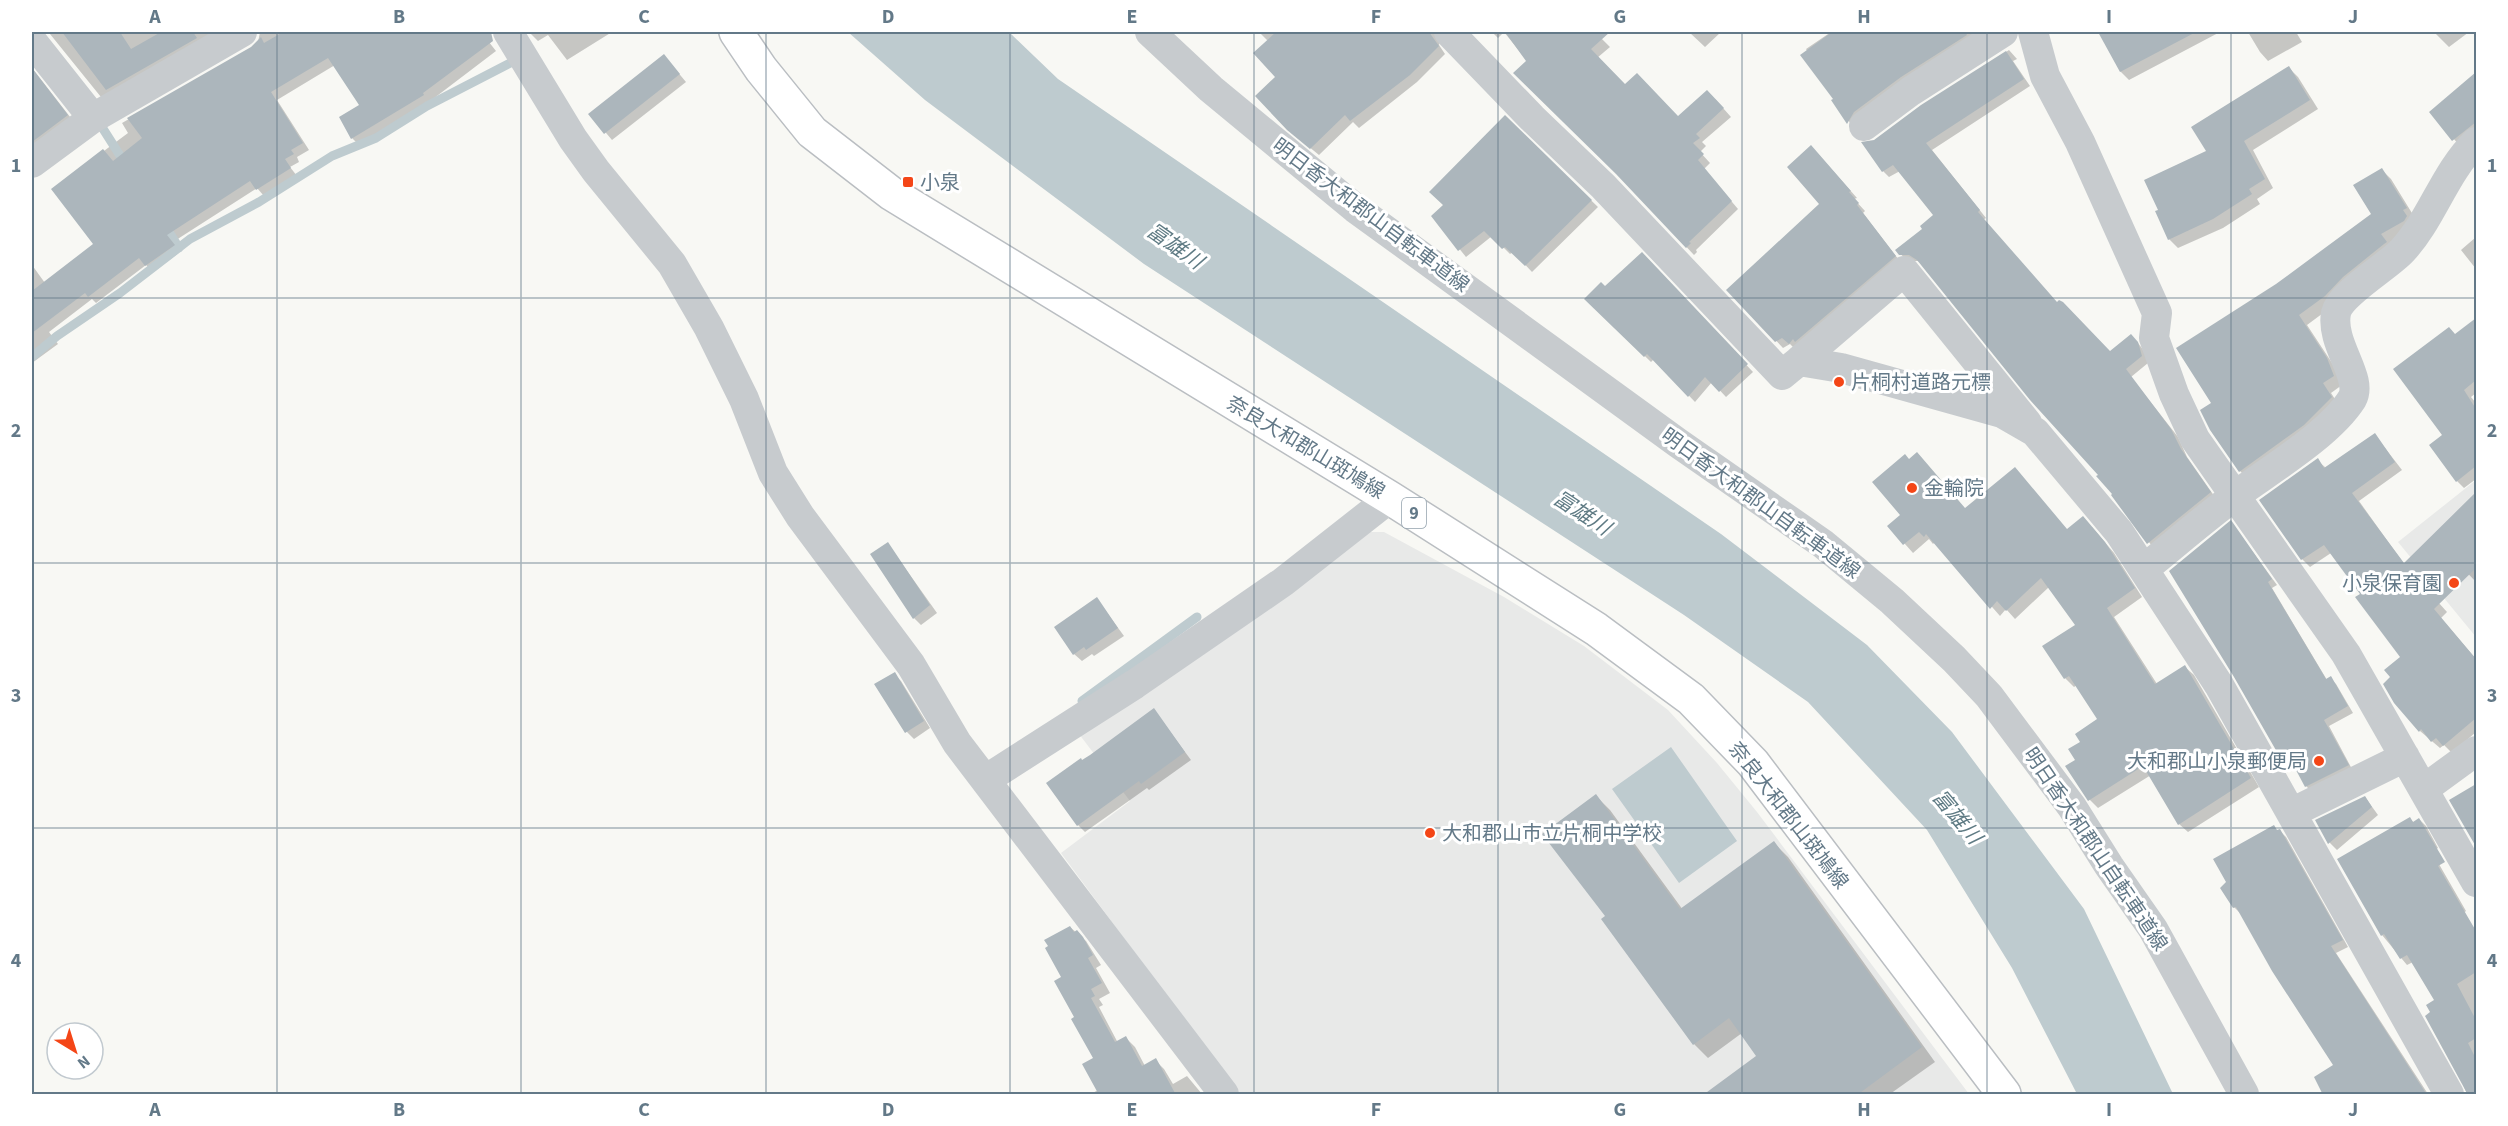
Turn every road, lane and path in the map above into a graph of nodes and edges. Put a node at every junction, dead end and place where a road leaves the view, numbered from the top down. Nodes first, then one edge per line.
1 (242, 32) edge
2 (508, 32) edge
3 (736, 32) edge
4 (1150, 32) edge
5 (1449, 32) edge
6 (2003, 32) edge
7 (2033, 32) edge
8 (32, 41) edge
9 (93, 118) junction
10 (1864, 126) dead end
11 (2476, 142) edge
12 (32, 164) edge
13 (1798, 361) junction
14 (2034, 432) junction
15 (2234, 497) junction
16 (1390, 498) junction
17 (2144, 569) junction
18 (2476, 751) edge
19 (2393, 763) junction
20 (986, 780) junction
21 (2424, 789) junction
22 (2291, 813) junction
23 (2476, 882) edge
24 (1224, 1095) edge
25 (2004, 1095) edge
26 (2244, 1095) edge
27 (2449, 1095) edge

1 - 9 street
2 - 20 street
3 - 16 main road, 奈良大和郡山斑鳩線 / 9
4 - 26 street, 明日香大和郡山自転車道線
5 - 13 street
6 - 10 street
7 - 15 street
8 - 9 street
9 - 12 street
11 - 15 street
13 - 14 street
13 - 14 street
14 - 17 street
15 - 17 street
15 - 19 street
16 - 20 street
16 - 25 main road, 奈良大和郡山斑鳩線 / 9
17 - 22 street
18 - 21 street
19 - 21 street
19 - 22 street
20 - 24 street
21 - 23 street
22 - 27 street

